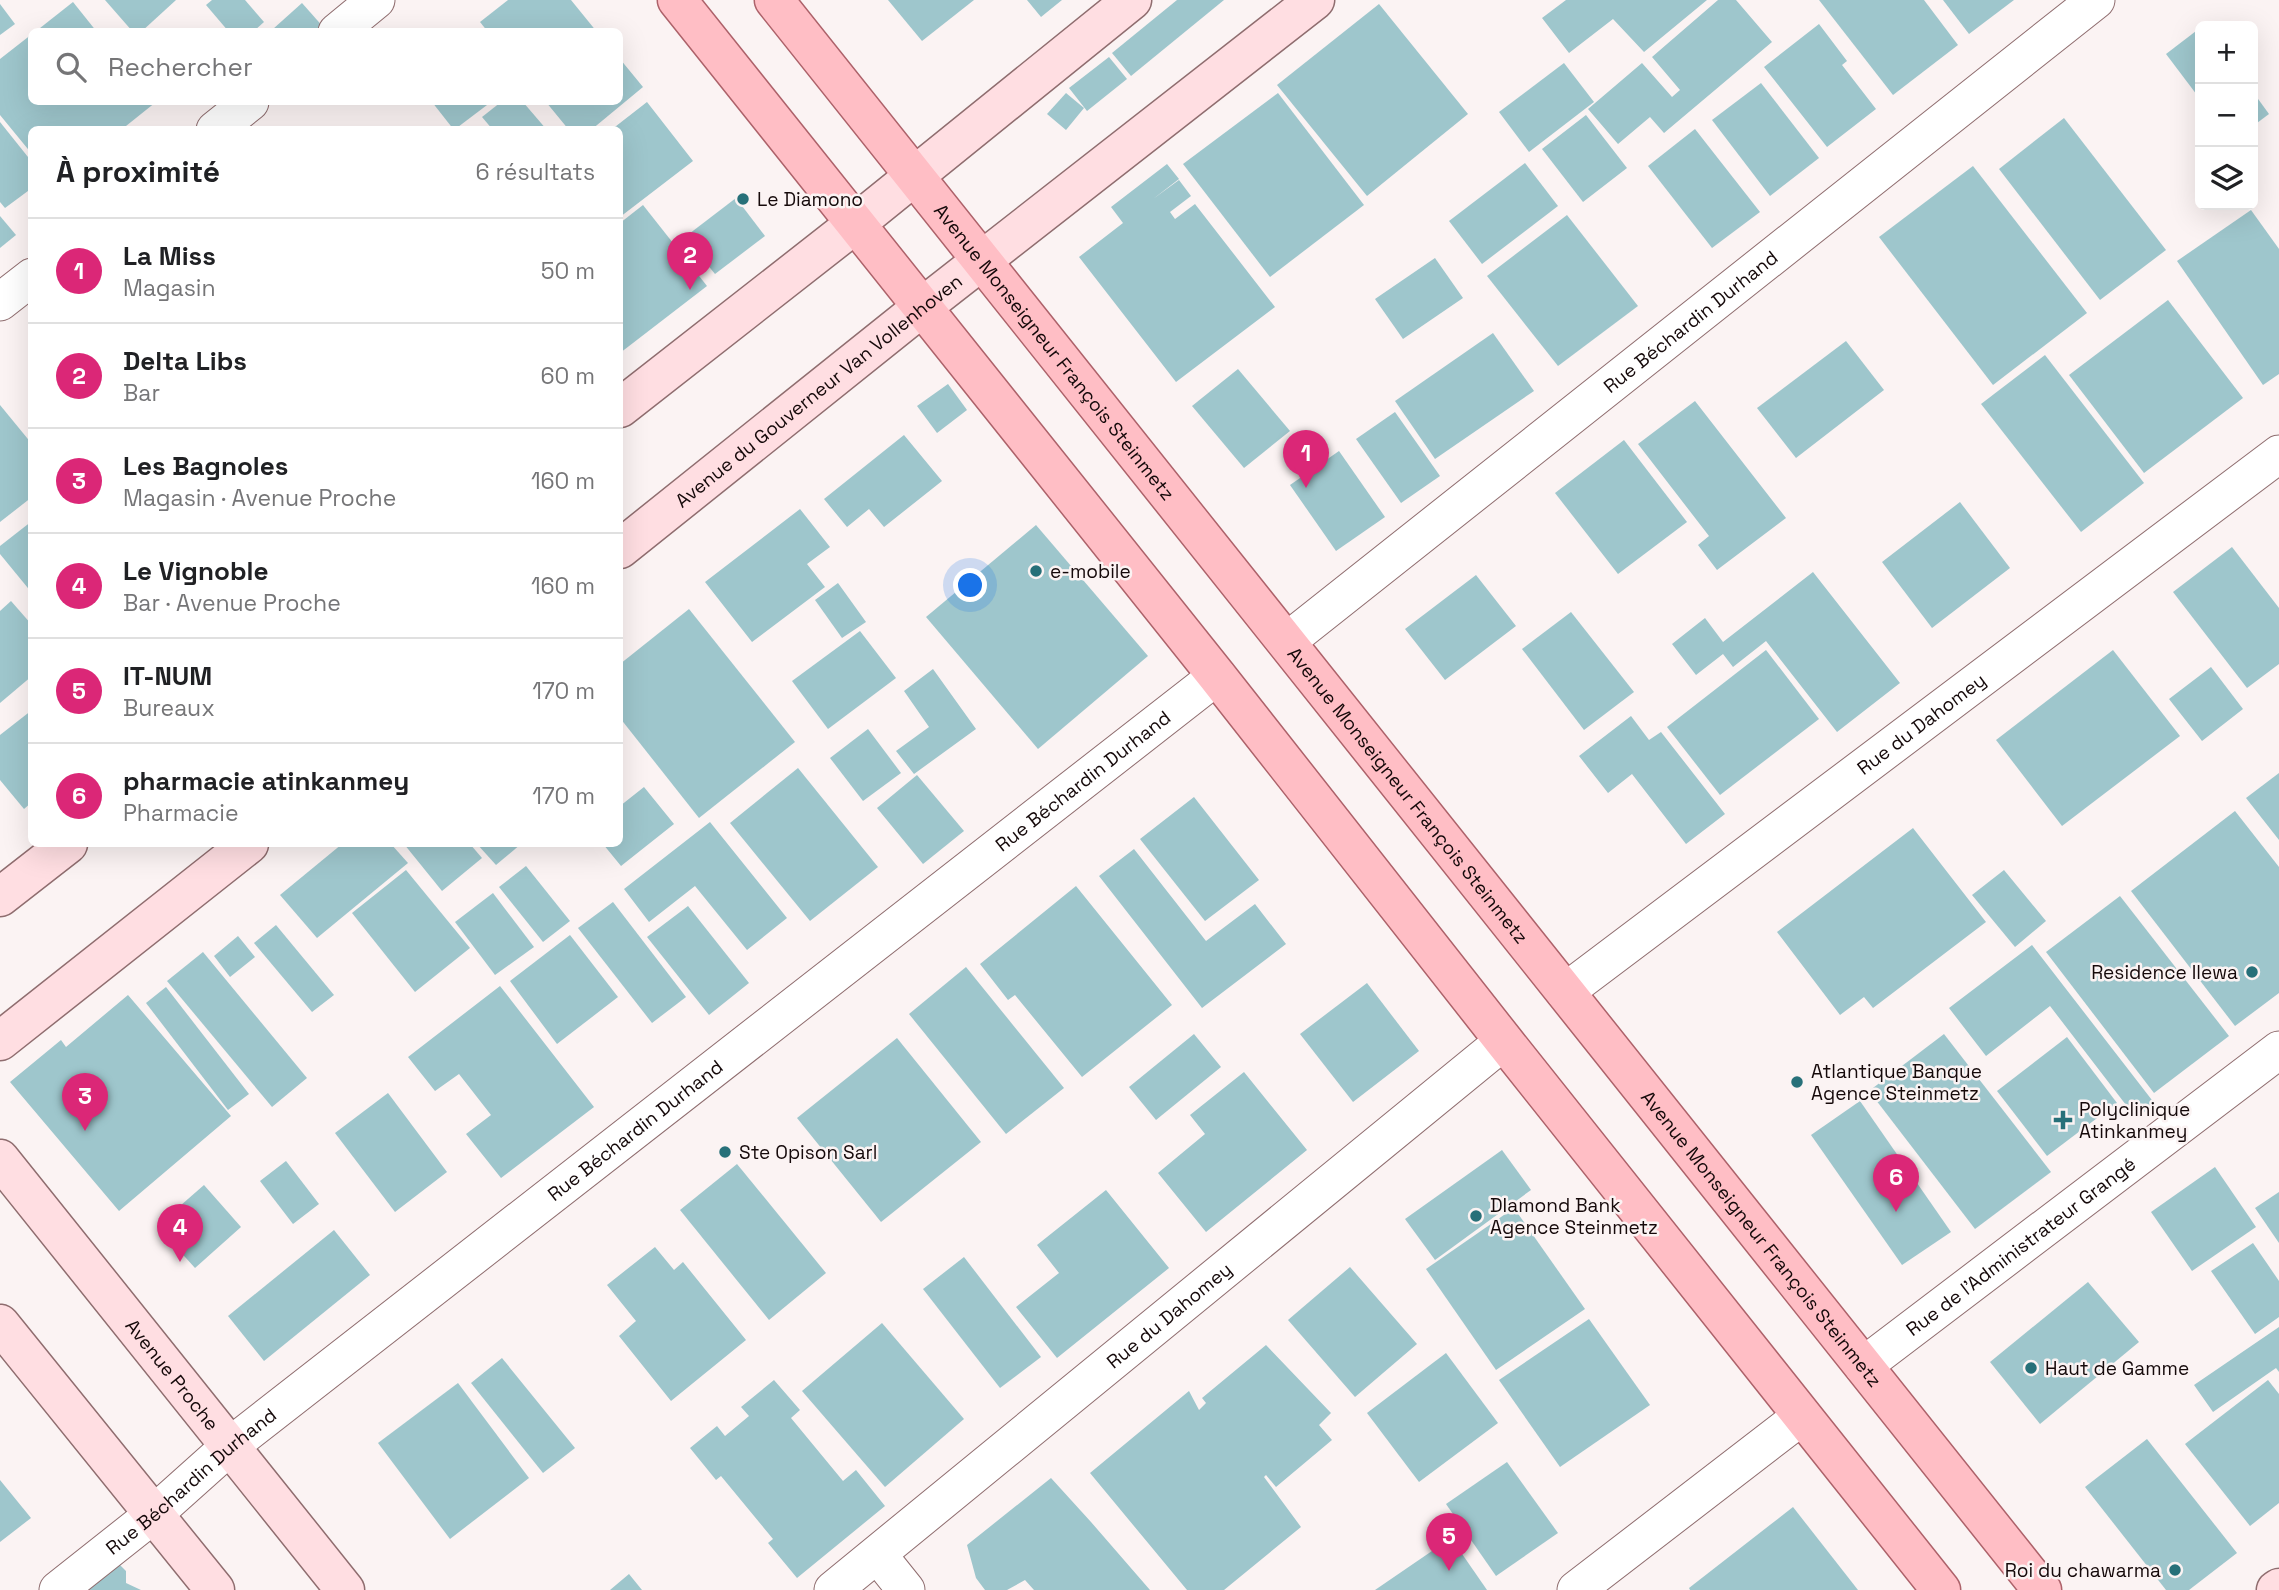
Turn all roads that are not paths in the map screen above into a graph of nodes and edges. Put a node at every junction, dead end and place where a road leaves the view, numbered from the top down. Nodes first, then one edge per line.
1 (376, 0) edge
2 (677, 0) edge
3 (774, 0) edge
4 (1132, 0) edge
5 (1315, 0) edge
6 (2096, 0) edge
7 (342, 28) edge
8 (246, 105) edge
9 (220, 126) edge
10 (913, 174) junction
11 (855, 223) junction
12 (982, 261) junction
13 (28, 280) edge
14 (0, 302) edge
15 (921, 308) junction
16 (623, 406) edge
17 (2279, 454) edge
18 (623, 547) edge
19 (1286, 642) junction
20 (1217, 676) junction
21 (64, 847) edge
22 (245, 847) edge
23 (0, 897) edge
24 (1565, 992) junction
25 (0, 1041) edge
26 (1504, 1041) junction
27 (2279, 1050) edge
28 (0, 1159) edge
29 (0, 1324) edge
30 (1863, 1366) junction
31 (1802, 1416) junction
32 (230, 1446) junction
33 (154, 1514) junction
34 (878, 1555) junction
35 (58, 1590) edge
36 (215, 1590) edge
37 (345, 1590) edge
38 (833, 1590) edge
39 (906, 1590) edge
40 (1576, 1590) edge
41 (1941, 1590) edge
42 (2042, 1590) edge

1 - 7 street
2 - 11 main road
3 - 10 main road, Avenue Monseigneur François Steinmetz
4 - 10 main road
5 - 12 main road, Avenue du Gouverneur Van Vollenhoven
6 - 19 street, Rue Béchardin Durhand
8 - 9 street
10 - 11 main road
10 - 12 main road, Avenue Monseigneur François Steinmetz
11 - 15 main road
11 - 16 main road
12 - 15 main road, Avenue du Gouverneur Van Vollenhoven
12 - 19 main road, Avenue Monseigneur François Steinmetz
13 - 14 street
15 - 18 main road, Avenue du Gouverneur Van Vollenhoven
15 - 20 main road
17 - 24 street, Rue du Dahomey
19 - 24 main road, Avenue Monseigneur François Steinmetz
20 - 26 main road
20 - 32 street, Rue Béchardin Durhand
21 - 23 main road
22 - 25 main road
24 - 30 main road, Avenue Monseigneur François Steinmetz
26 - 31 main road
26 - 34 street, Rue du Dahomey
27 - 30 street, Rue de l'Administrateur Grangé
28 - 32 main road, Avenue Proche
29 - 33 main road
30 - 42 main road, Avenue Monseigneur François Steinmetz
31 - 40 street
31 - 41 main road
32 - 33 street, Rue Béchardin Durhand
32 - 37 main road, Avenue Proche
33 - 35 street, Rue Béchardin Durhand
33 - 36 main road
34 - 38 street, Rue du Dahomey
34 - 39 street

